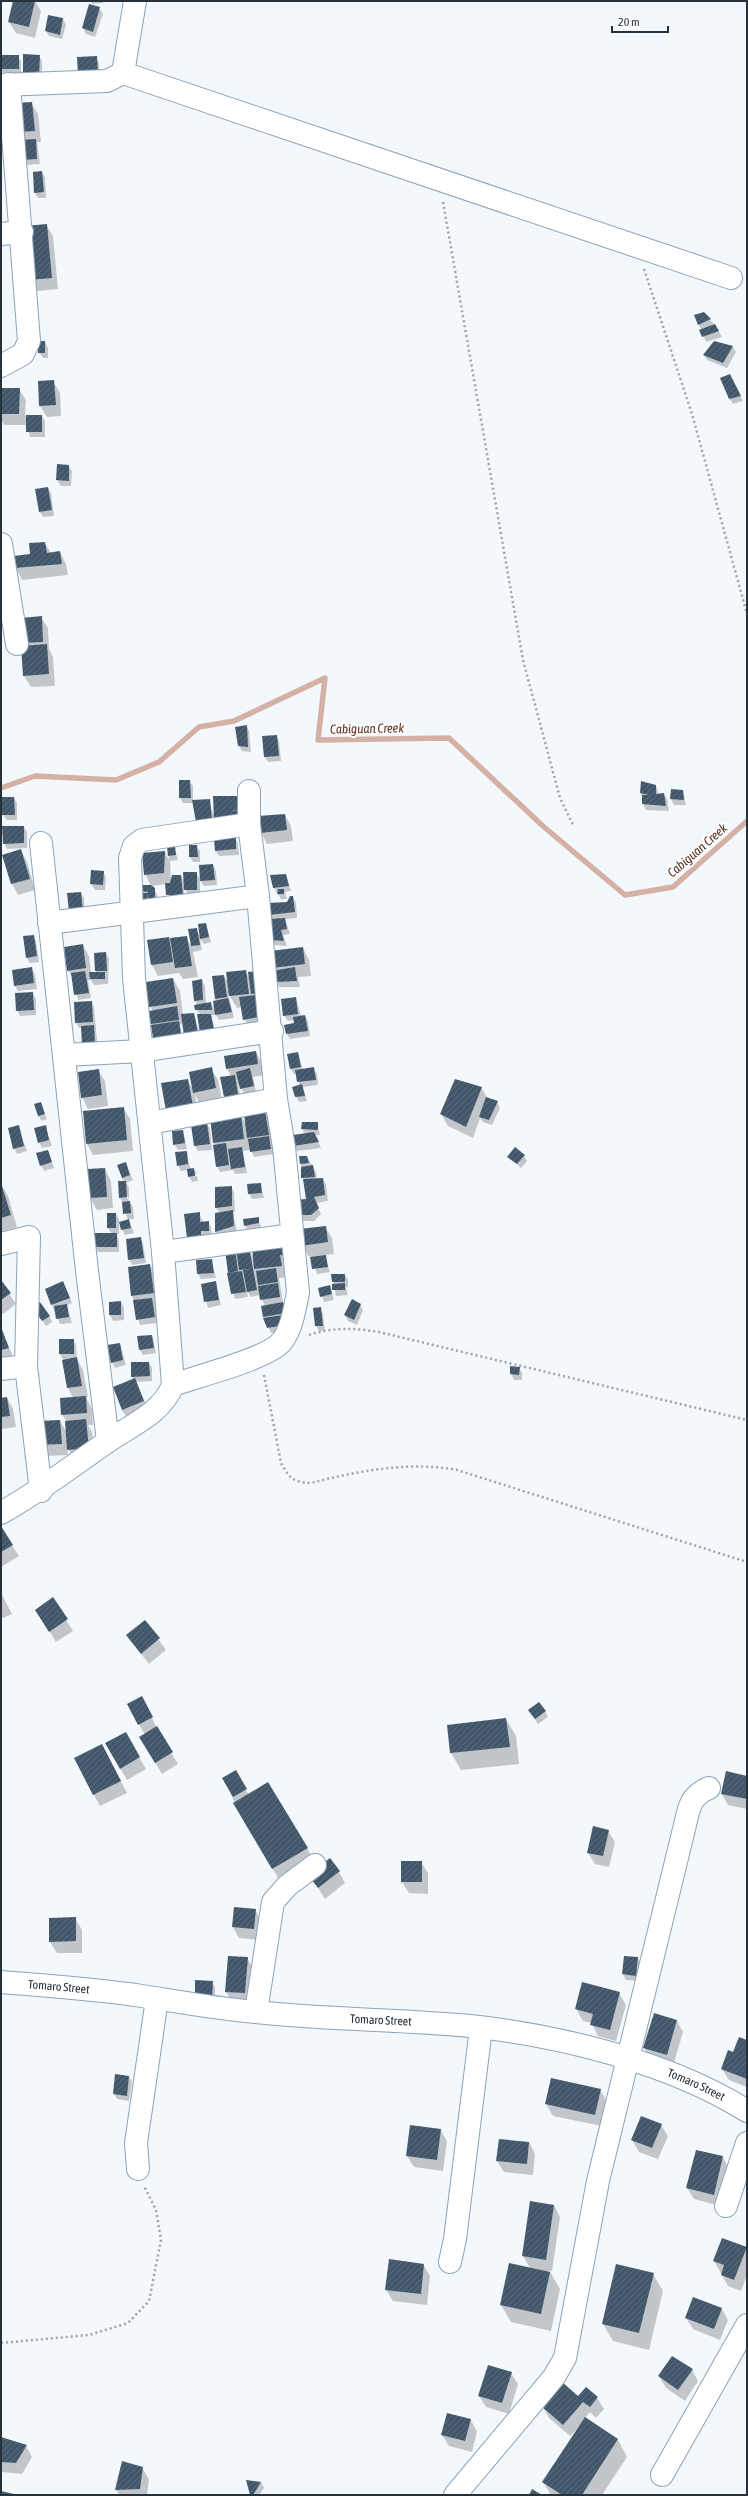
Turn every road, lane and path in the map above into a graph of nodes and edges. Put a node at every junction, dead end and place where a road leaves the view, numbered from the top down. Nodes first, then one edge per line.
1 (135, 1) edge
2 (123, 73) junction
3 (5, 84) edge
4 (8, 152) edge
5 (439, 180) junction
6 (12, 233) edge
7 (636, 246) junction
8 (731, 278) dead end
9 (1, 366) edge
10 (1, 544) edge
11 (747, 614) edge
12 (17, 644) dead end
13 (249, 791) dead end
14 (249, 824) junction
15 (573, 825) dead end
16 (41, 843) dead end
17 (258, 896) junction
18 (132, 914) junction
19 (48, 923) junction
20 (272, 1031) junction
21 (142, 1051) junction
22 (64, 1056) junction
23 (276, 1099) junction
24 (150, 1123) junction
25 (292, 1235) junction
26 (1, 1244) edge
27 (163, 1252) junction
28 (269, 1350) junction
29 (26, 1366) junction
30 (1, 1369) edge
31 (173, 1385) junction
32 (747, 1420) edge
33 (108, 1441) junction
34 (41, 1491) junction
35 (1, 1513) edge
36 (747, 1562) edge
37 (709, 1788) dead end
38 (315, 1865) dead end
39 (1, 1982) edge
40 (157, 1999) junction
41 (256, 2012) junction
42 (481, 2028) junction
43 (626, 2059) junction
44 (747, 2110) edge
45 (747, 2143) edge
46 (138, 2169) joint
47 (726, 2206) dead end
48 (450, 2262) dead end
49 (747, 2325) edge
50 (1, 2342) edge
51 (662, 2475) dead end
52 (455, 2495) edge

1 - 2 street
2 - 3 street
2 - 5 street
3 - 4 street
4 - 6 street
5 - 7 street
5 - 15 path
6 - 9 street
7 - 8 street
7 - 11 path
10 - 12 street
13 - 14 street
14 - 17 street
14 - 18 street
16 - 19 street
17 - 18 street
17 - 20 street
18 - 19 street
18 - 21 street
19 - 22 street
20 - 21 street
20 - 23 street
21 - 22 street
21 - 24 street
22 - 33 street
23 - 24 street
23 - 25 street
24 - 27 street
25 - 27 street
25 - 28 street
26 - 29 street
27 - 31 street
28 - 31 street
28 - 32 path
28 - 36 path
29 - 30 street
29 - 34 street
31 - 33 street
33 - 34 street
34 - 35 street
37 - 43 street
38 - 41 street
39 - 40 street, Tomaro Street
40 - 41 street, Tomaro Street
40 - 46 street
41 - 42 street, Tomaro Street
42 - 43 street, Tomaro Street
42 - 48 street
43 - 44 street, Tomaro Street
43 - 52 street
45 - 47 street
46 - 50 path
49 - 51 street

